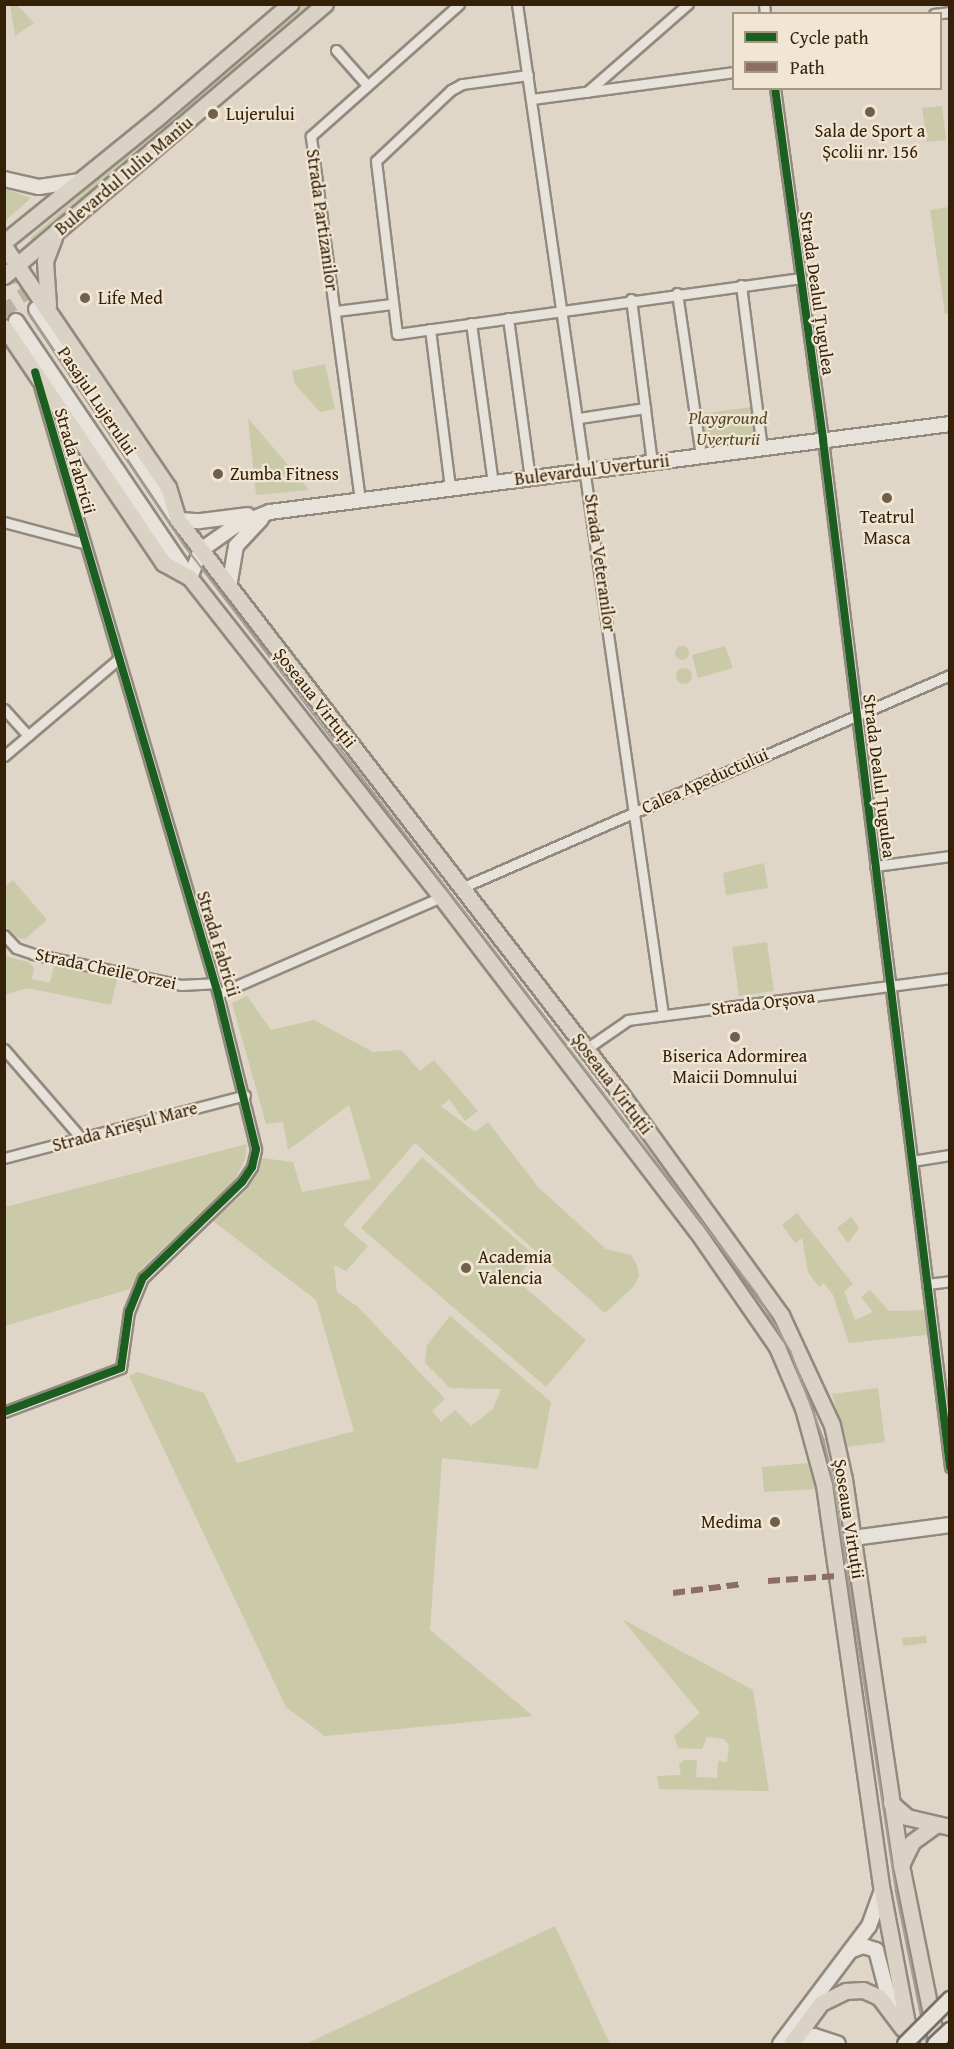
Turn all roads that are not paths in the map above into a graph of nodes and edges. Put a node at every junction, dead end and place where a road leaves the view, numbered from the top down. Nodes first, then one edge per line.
1 (290, 4) edge
2 (325, 4) edge
3 (459, 4) edge
4 (518, 4) edge
5 (688, 4) edge
6 (336, 50) dead end
7 (732, 72) edge
8 (528, 75) junction
9 (367, 85) junction
10 (775, 90) edge
11 (587, 92) junction
12 (532, 99) junction
13 (4, 179) edge
14 (81, 181) junction
15 (56, 234) junction
16 (4, 244) edge
17 (18, 265) junction
18 (4, 276) edge
19 (799, 278) junction
20 (741, 285) junction
21 (677, 293) junction
22 (631, 299) junction
23 (392, 304) junction
24 (43, 310) junction
25 (562, 310) junction
26 (336, 311) junction
27 (508, 318) junction
28 (471, 323) junction
29 (10, 324) edge
30 (430, 329) junction
31 (35, 372) junction
32 (645, 408) junction
33 (579, 417) junction
34 (950, 424) edge
35 (823, 440) junction
36 (762, 448) junction
37 (701, 456) junction
38 (652, 462) junction
39 (587, 471) junction
40 (530, 478) junction
41 (493, 483) junction
42 (450, 489) junction
43 (360, 500) junction
44 (270, 512) junction
45 (178, 520) junction
46 (4, 522) edge
47 (83, 543) junction
48 (201, 550) junction
49 (190, 578) junction
50 (229, 586) junction
51 (117, 660) junction
52 (950, 675) edge
53 (4, 709) edge
54 (857, 715) junction
55 (28, 736) junction
56 (4, 756) edge
57 (634, 812) junction
58 (950, 856) edge
59 (875, 866) junction
60 (461, 888) junction
61 (441, 897) junction
62 (4, 935) edge
63 (950, 978) edge
64 (214, 983) junction
65 (890, 986) junction
66 (218, 994) junction
67 (663, 1016) junction
68 (4, 1049) edge
69 (586, 1049) junction
70 (245, 1095) junction
71 (81, 1138) junction
72 (950, 1155) edge
73 (4, 1158) edge
74 (912, 1161) junction
75 (950, 1281) edge
76 (927, 1284) junction
77 (944, 1384) edge
78 (4, 1412) edge
79 (950, 1467) edge
80 (950, 1525) edge
81 (853, 1538) junction
82 (891, 1803) junction
83 (942, 1827) edge
84 (900, 1865) junction
85 (882, 1891) junction
86 (849, 1952) junction
87 (950, 1999) edge
88 (903, 2011) junction
89 (950, 2030) edge
90 (908, 2041) edge
91 (788, 2044) edge
92 (838, 2044) edge
93 (936, 2044) edge

1 - 14 main road, Bulevardul Iuliu Maniu
2 - 15 main road, Bulevardul Iuliu Maniu
3 - 9 street, Strada Partizanilor
4 - 8 street, Strada Veteranilor
5 - 11 street
6 - 9 street
7 - 11 street
8 - 12 street, Strada Veteranilor
8 - 23 street
9 - 26 street, Strada Partizanilor
10 - 19 street, Strada Dealul Țugulea
11 - 12 street
12 - 25 street, Strada Veteranilor
13 - 14 main road
14 - 16 main road, Bulevardul Iuliu Maniu
15 - 17 main road, Bulevardul Iuliu Maniu
15 - 24 main road
16 - 17 main road, Șoseaua Virtuții
17 - 18 main road, Bulevardul Iuliu Maniu
17 - 24 main road, Șoseaua Virtuții
19 - 20 street
19 - 35 street, Strada Dealul Țugulea
20 - 21 street
20 - 36 street
21 - 22 street
21 - 37 street
22 - 25 street
22 - 32 street
23 - 26 street
23 - 30 street
24 - 45 main road, Pasajul Lujerului
24 - 45 main road, Șoseaua Virtuții
25 - 27 street
25 - 33 street, Strada Veteranilor
26 - 43 street, Strada Partizanilor
27 - 28 street
27 - 40 street
28 - 30 street
28 - 41 street
29 - 31 main road, Șoseaua Virtuții
29 - 49 main road, Pasajul Lujerului
30 - 42 street
31 - 47 street, Strada Fabricii
31 - 49 main road, Șoseaua Virtuții
32 - 33 street
32 - 38 street
33 - 39 street, Strada Veteranilor
34 - 35 main road, Bulevardul Uverturii
35 - 36 main road, Bulevardul Uverturii
35 - 54 street, Strada Dealul Țugulea
36 - 37 main road, Bulevardul Uverturii
37 - 38 main road, Bulevardul Uverturii
38 - 39 main road, Bulevardul Uverturii
39 - 40 main road, Bulevardul Uverturii
39 - 57 street, Strada Veteranilor
40 - 41 main road, Bulevardul Uverturii
41 - 42 main road, Bulevardul Uverturii
42 - 43 main road, Bulevardul Uverturii
43 - 44 main road, Bulevardul Uverturii
44 - 45 main road
44 - 48 main road, Bulevardul Uverturii
44 - 50 main road
45 - 48 main road, Șoseaua Virtuții
46 - 47 street
47 - 51 street, Strada Fabricii
48 - 49 main road
48 - 50 main road, Șoseaua Virtuții
49 - 61 main road, Șoseaua Virtuții
50 - 60 main road, Șoseaua Virtuții
51 - 55 street
51 - 64 street, Strada Fabricii
52 - 54 street, Calea Apeductului
53 - 55 street
54 - 57 street, Calea Apeductului
54 - 59 street, Strada Dealul Țugulea
55 - 56 street
57 - 60 street, Calea Apeductului
57 - 67 street, Strada Veteranilor
58 - 59 street
59 - 65 street, Strada Dealul Țugulea
60 - 69 main road, Șoseaua Virtuții
61 - 66 street
61 - 85 main road, Șoseaua Virtuții
62 - 64 street, Strada Cheile Orzei
63 - 65 street, Strada Orșova
64 - 66 street, Strada Fabricii
65 - 67 street, Strada Orșova
65 - 74 street, Strada Dealul Țugulea
66 - 70 street, Strada Fabricii
67 - 69 street, Strada Orșova
68 - 71 street
69 - 81 main road, Șoseaua Virtuții
70 - 71 street, Strada Arieșul Mare
70 - 78 street, Strada Fabricii
71 - 73 street, Strada Arieșul Mare
72 - 74 street
74 - 76 street, Strada Dealul Țugulea
75 - 76 street
76 - 77 street, Strada Dealul Țugulea
77 - 79 street, Strada Dealul Țugulea
80 - 81 main road
81 - 82 main road, Șoseaua Virtuții
82 - 83 main road
82 - 84 main road, Șoseaua Virtuții
83 - 84 main road
84 - 93 main road, Șoseaua Virtuții
85 - 86 main road
85 - 88 main road, Șoseaua Virtuții
86 - 88 main road
86 - 91 main road
87 - 90 main road, bridge
88 - 90 main road, Șoseaua Virtuții
89 - 93 main road, bridge
90 - 91 main road
91 - 92 main road

